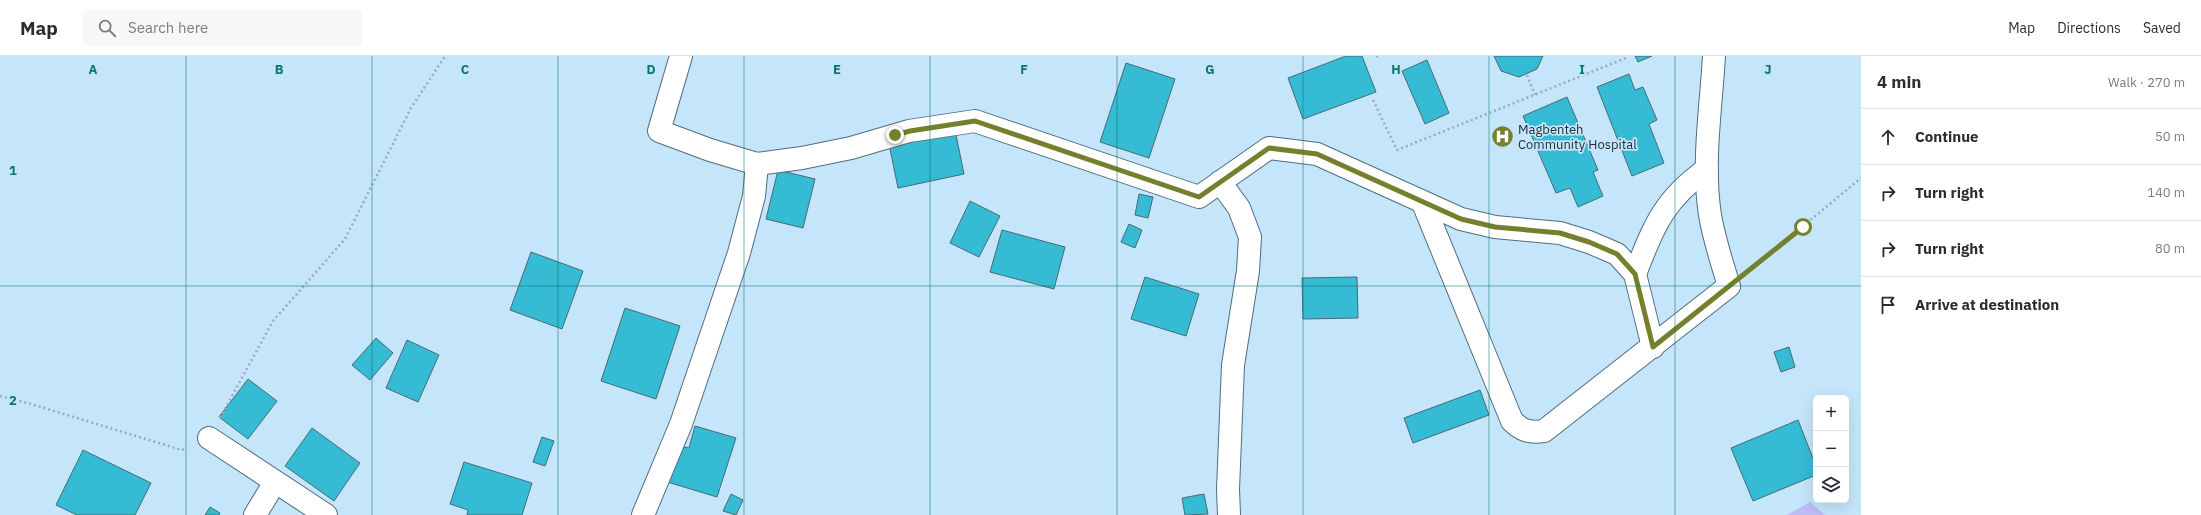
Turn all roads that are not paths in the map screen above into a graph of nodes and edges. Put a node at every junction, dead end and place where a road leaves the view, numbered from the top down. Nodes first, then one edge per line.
1 (681, 56) edge
2 (1714, 56) edge
3 (757, 164) junction
4 (1707, 168) junction
5 (1220, 182) junction
6 (1423, 203) junction
7 (1635, 274) junction
8 (1653, 347) junction
9 (208, 438) road end
10 (275, 482) junction
11 (255, 515) edge
12 (326, 515) edge
13 (643, 515) edge
14 (1228, 515) edge

1 - 3 street
2 - 4 street
3 - 5 street
3 - 13 street
4 - 7 street
4 - 8 street
5 - 6 street
5 - 14 street
6 - 7 street
6 - 8 street
7 - 8 street
9 - 10 street
10 - 11 street
10 - 12 street

